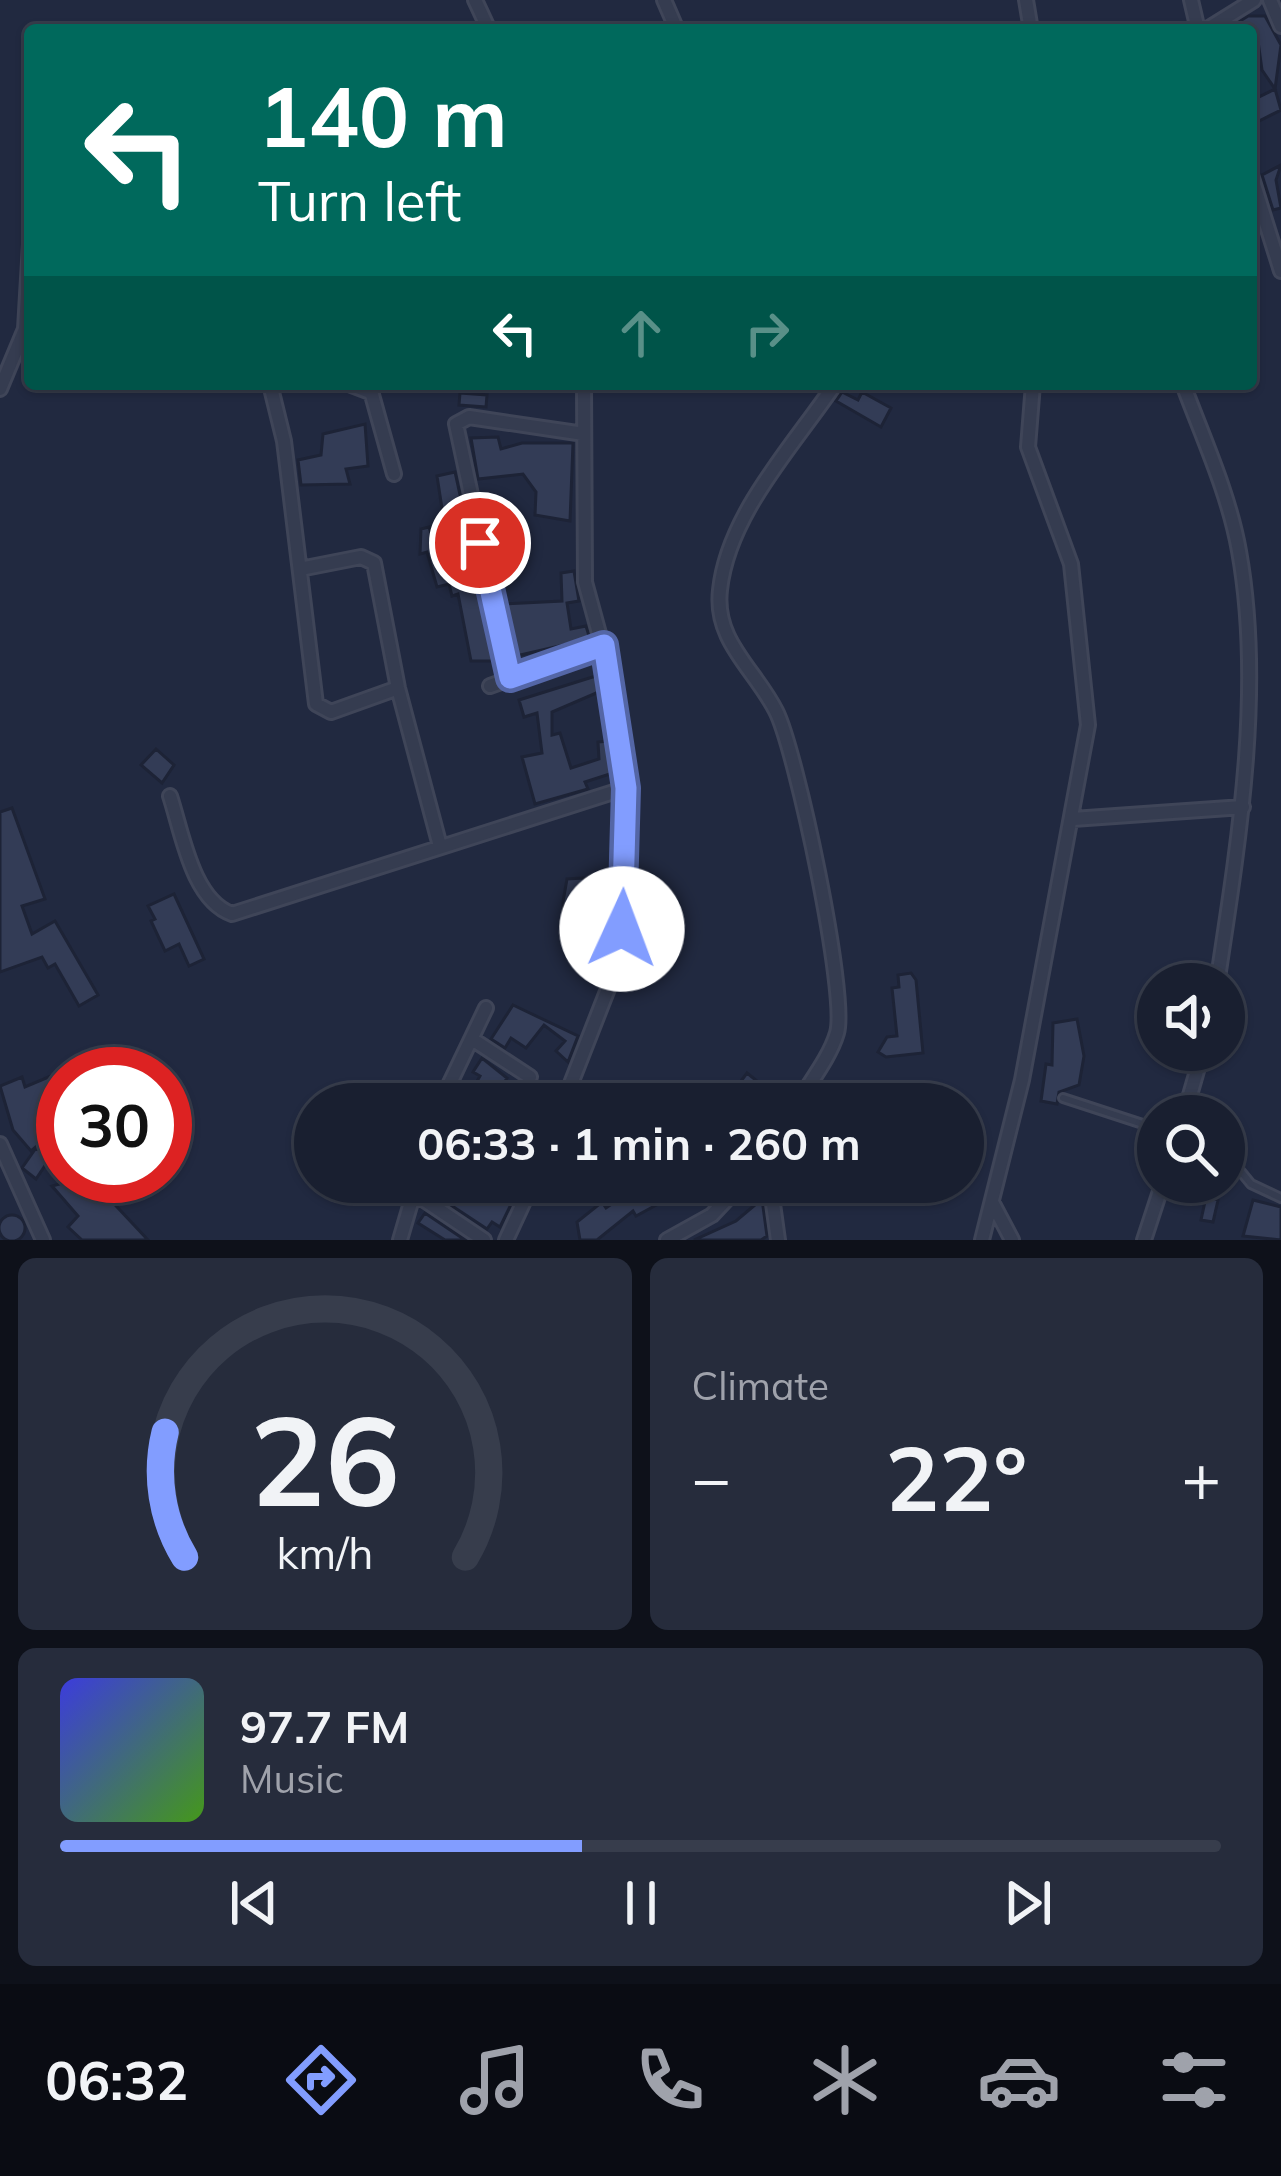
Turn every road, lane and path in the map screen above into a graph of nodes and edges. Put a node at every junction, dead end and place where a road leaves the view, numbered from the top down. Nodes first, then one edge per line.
1 (1254, 0) edge
2 (1270, 0) edge
3 (1212, 24) edge
4 (1281, 26) edge
5 (1257, 194) edge
6 (1281, 271) edge
7 (24, 334) edge
8 (0, 389) edge
9 (272, 390) edge
10 (370, 390) edge
11 (584, 390) edge
12 (831, 390) edge
13 (1033, 390) edge
14 (1185, 390) edge
15 (584, 434) junction
16 (394, 474) dead end
17 (300, 568) junction
18 (604, 645) junction
19 (510, 678) junction
20 (490, 686) dead end
21 (398, 688) junction
22 (626, 788) junction
23 (170, 796) dead end
24 (1243, 807) junction
25 (1073, 818) junction
26 (440, 846) junction
27 (1220, 963) edge
28 (486, 1009) dead end
29 (472, 1039) junction
30 (530, 1077) dead end
31 (450, 1083) edge
32 (571, 1083) edge
33 (809, 1083) edge
34 (1063, 1098) dead end
35 (1137, 1122) edge
36 (0, 1144) edge
37 (1245, 1177) edge
38 (1281, 1198) edge
39 (411, 1203) edge
40 (437, 1203) edge
41 (523, 1203) edge
42 (723, 1203) edge
43 (773, 1203) edge
44 (992, 1203) junction
45 (1156, 1203) edge
46 (43, 1240) edge
47 (400, 1240) edge
48 (484, 1240) edge
49 (506, 1240) edge
50 (667, 1240) edge
51 (778, 1240) edge
52 (982, 1240) edge
53 (1012, 1240) edge
54 (1144, 1240) edge

1 - 3 street
2 - 4 street
5 - 6 street
7 - 8 street
9 - 17 street
10 - 16 street
11 - 15 street
12 - 33 street
13 - 25 street
14 - 24 street
15 - 18 street
15 - 19 street
17 - 21 street
17 - 21 street
18 - 19 street
18 - 22 street
19 - 20 street
21 - 26 street
22 - 26 street
22 - 32 street
23 - 26 street
24 - 25 street
24 - 27 street
25 - 44 street
28 - 29 street
29 - 30 street
29 - 31 street
34 - 35 lane
36 - 46 street
37 - 38 lane
39 - 47 street
40 - 48 street
41 - 49 street
42 - 50 street
43 - 51 street
44 - 52 street
44 - 53 street
45 - 54 street

